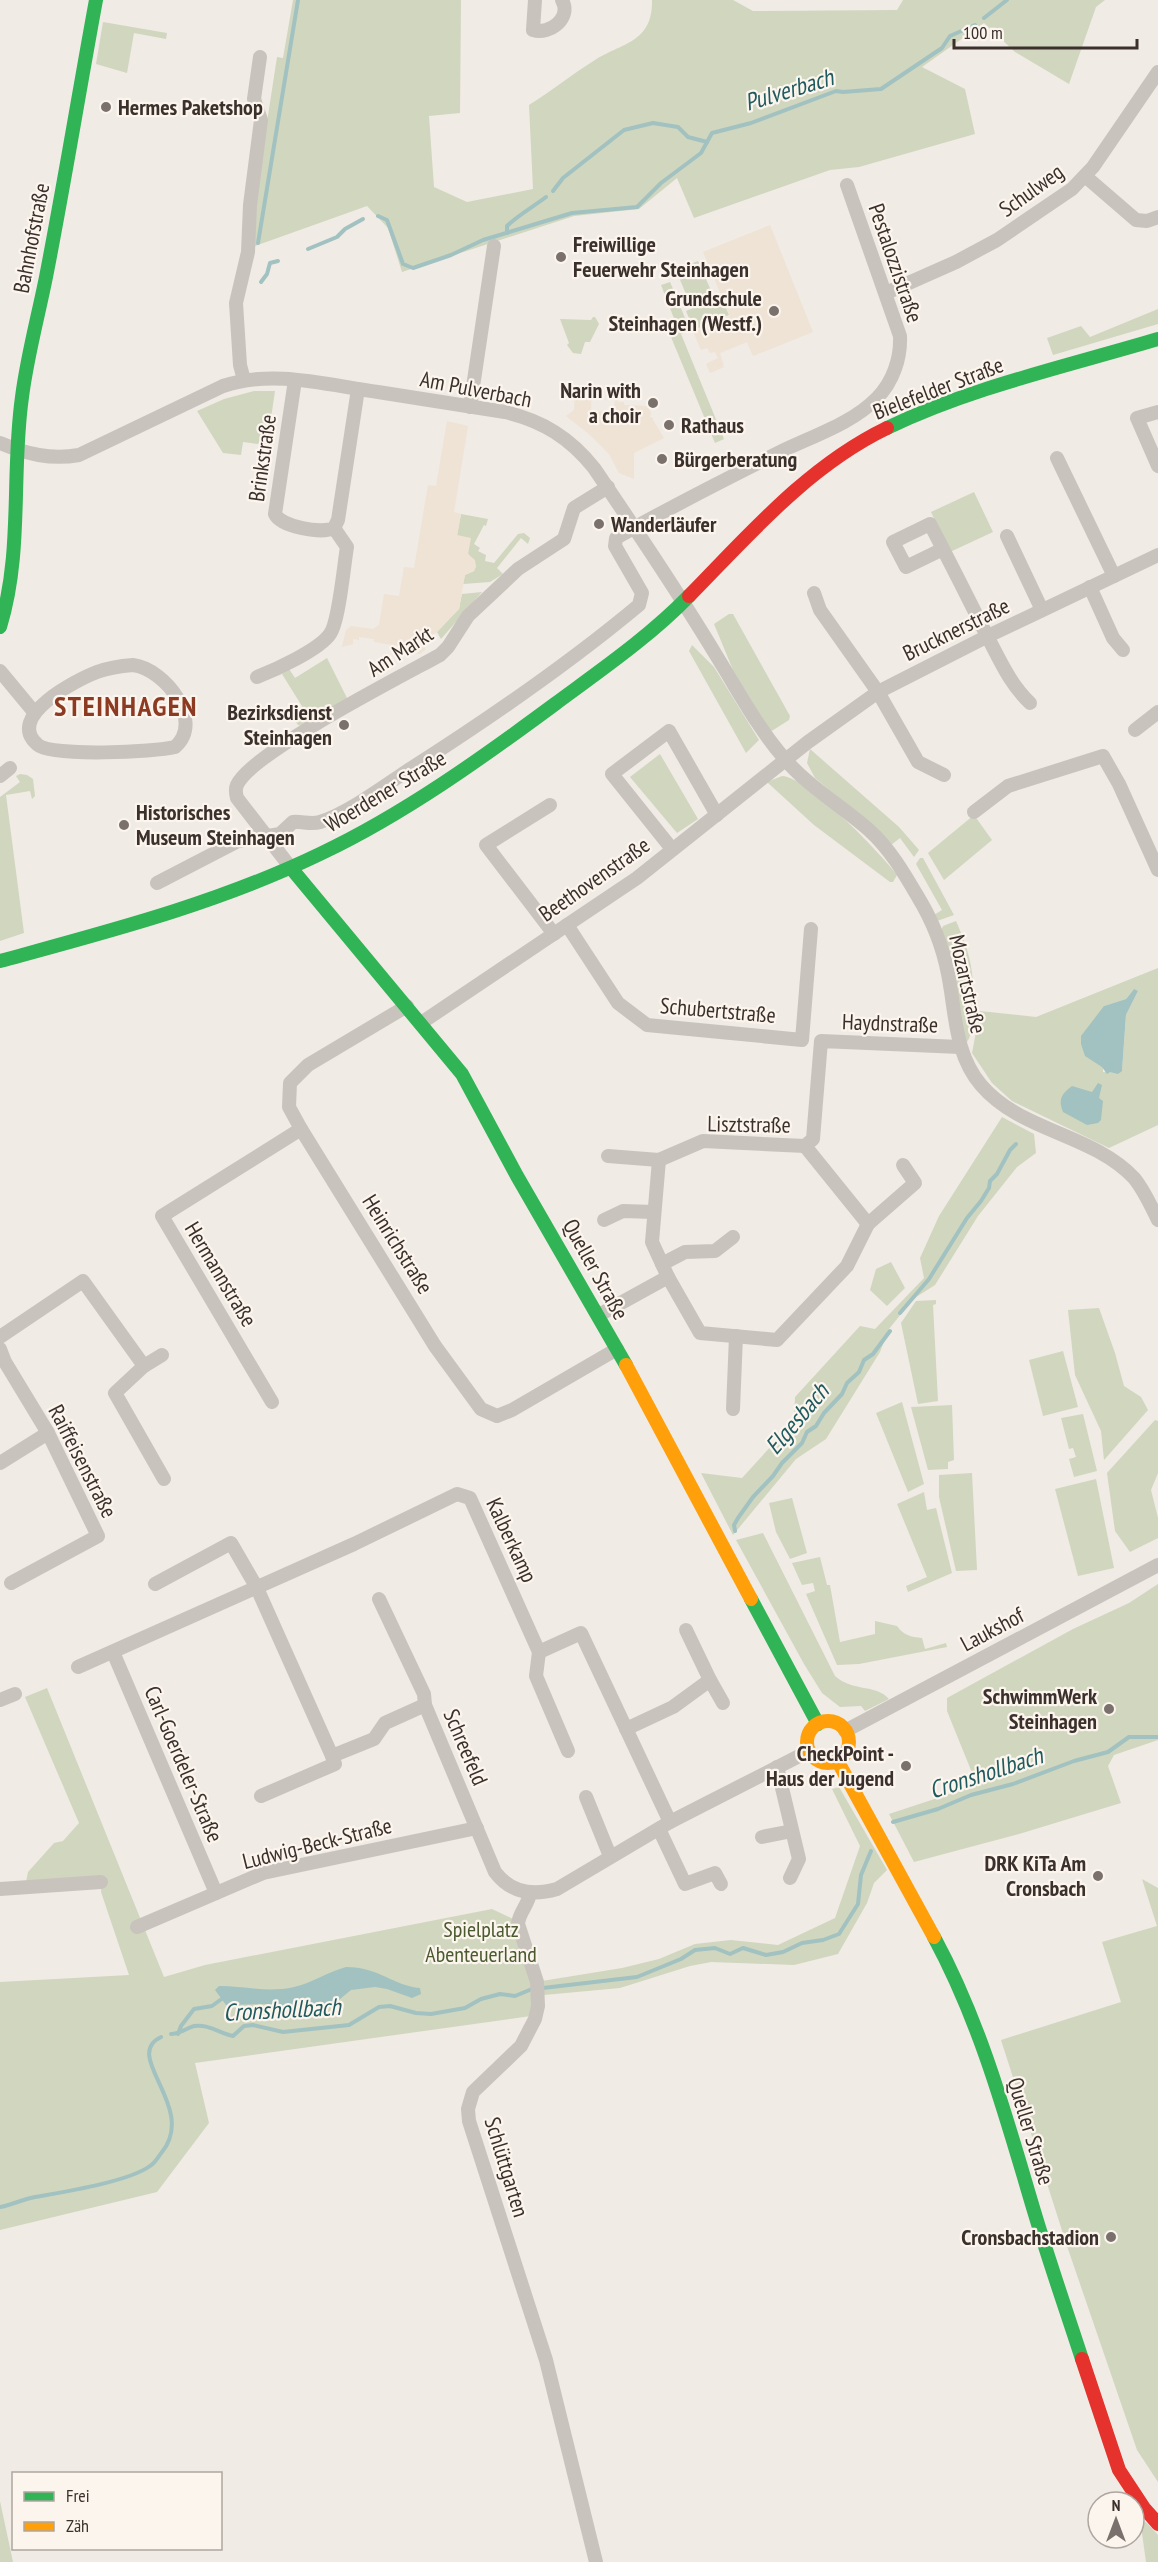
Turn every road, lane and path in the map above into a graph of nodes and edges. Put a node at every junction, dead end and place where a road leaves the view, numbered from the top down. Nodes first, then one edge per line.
1 (96, 0) edge
2 (535, 0) edge
3 (562, 0) edge
4 (260, 57) dead end
5 (1158, 72) edge
6 (1085, 176) junction
7 (847, 185) dead end
8 (1158, 217) edge
9 (494, 246) dead end
10 (886, 293) junction
11 (1158, 339) edge
12 (244, 380) junction
13 (295, 380) junction
14 (358, 389) junction
15 (470, 407) junction
16 (1158, 412) edge
17 (0, 443) edge
18 (16, 450) junction
19 (1057, 458) dead end
20 (1158, 466) edge
21 (608, 487) junction
22 (334, 528) junction
23 (633, 528) junction
24 (1007, 536) dead end
25 (943, 549) dead end
26 (1158, 555) edge
27 (1114, 576) junction
28 (1090, 587) junction
29 (814, 593) dead end
30 (683, 603) junction
31 (1042, 610) junction
32 (0, 627) edge
33 (988, 636) junction
34 (1123, 650) dead end
35 (0, 671) edge
36 (257, 677) dead end
37 (878, 692) junction
38 (1030, 703) dead end
39 (34, 712) junction
40 (1158, 712) edge
41 (1135, 730) dead end
42 (785, 760) junction
43 (944, 775) dead end
44 (550, 805) dead end
45 (974, 812) dead end
46 (717, 815) junction
47 (266, 838) junction
48 (672, 849) junction
49 (291, 867) junction
50 (1158, 870) edge
51 (157, 883) dead end
52 (567, 926) junction
53 (811, 929) dead end
54 (554, 934) junction
55 (0, 961) edge
56 (407, 1006) junction
57 (421, 1023) junction
58 (960, 1047) junction
59 (301, 1129) junction
60 (806, 1146) junction
61 (608, 1156) dead end
62 (659, 1160) junction
63 (903, 1165) dead end
64 (654, 1212) junction
65 (604, 1220) dead end
66 (1158, 1220) edge
67 (868, 1224) junction
68 (733, 1237) dead end
69 (662, 1264) junction
70 (668, 1277) junction
71 (598, 1315) junction
72 (736, 1336) junction
73 (0, 1337) edge
74 (617, 1349) junction
75 (162, 1355) dead end
76 (2, 1359) edge
77 (144, 1366) junction
78 (272, 1402) dead end
79 (733, 1409) dead end
80 (48, 1433) junction
81 (0, 1463) edge
82 (164, 1479) dead end
83 (1158, 1565) edge
84 (11, 1583) dead end
85 (155, 1584) dead end
86 (257, 1588) junction
87 (379, 1599) dead end
88 (686, 1630) dead end
89 (113, 1652) junction
90 (539, 1652) junction
91 (78, 1667) dead end
92 (710, 1680) junction
93 (15, 1694) dead end
94 (0, 1700) edge
95 (723, 1703) dead end
96 (425, 1705) junction
97 (818, 1724) junction
98 (626, 1729) junction
99 (846, 1731) junction
100 (568, 1751) dead end
101 (809, 1751) junction
102 (332, 1756) junction
103 (837, 1760) junction
104 (777, 1767) junction
105 (261, 1796) dead end
106 (586, 1797) dead end
107 (664, 1825) junction
108 (477, 1828) junction
109 (792, 1831) junction
110 (762, 1837) dead end
111 (610, 1856) junction
112 (790, 1878) dead end
113 (101, 1882) dead end
114 (721, 1884) dead end
115 (0, 1889) edge
116 (216, 1893) junction
117 (530, 1893) junction
118 (137, 1927) dead end
119 (1158, 2524) edge
120 (596, 2562) edge

1 - 18 main road, Bahnhofstraße
2 - 3 street
4 - 12 street
5 - 6 street, Schulweg
6 - 8 street
6 - 10 street, Schulweg
7 - 10 street, Pestalozzistraße
9 - 15 street
10 - 23 street, Pestalozzistraße
11 - 30 main road, Bielefelder Straße
12 - 13 street, Am Pulverbach
12 - 18 street, Am Pulverbach
13 - 14 street, Am Pulverbach
13 - 22 street, Brinkstraße
14 - 15 street, Am Pulverbach
14 - 22 street
15 - 21 street, Am Pulverbach
16 - 20 street
17 - 18 street, Am Pulverbach
18 - 32 main road, Bahnhofstraße
19 - 27 street
21 - 23 street, Am Pulverbach
21 - 47 street, Am Markt
22 - 36 street
23 - 30 street, Am Pulverbach
23 - 47 street
24 - 31 street
25 - 33 street
26 - 27 street, Brucknerstraße
27 - 28 street, Brucknerstraße
28 - 31 street, Brucknerstraße
28 - 34 street
29 - 37 street
30 - 42 street, Mozartstraße
30 - 49 main road, Woerdener Straße
31 - 33 street, Brucknerstraße
33 - 37 street, Brucknerstraße
33 - 38 street
35 - 39 street
37 - 42 street, Brucknerstraße
37 - 43 street
39 - 39 street
40 - 41 street
42 - 46 street, Beethovenstraße
42 - 58 street, Mozartstraße
44 - 54 street
45 - 50 street
46 - 48 street, Beethovenstraße
46 - 48 street
47 - 49 street, Am Markt
47 - 51 street
48 - 52 street, Beethovenstraße
49 - 55 main road, Woerdener Straße
49 - 56 main road, Queller Straße
52 - 53 street, Schubertstraße
52 - 54 street, Beethovenstraße
54 - 57 street, Beethovenstraße
56 - 57 main road, Queller Straße
56 - 59 street, Heinrichstraße
57 - 71 main road, Queller Straße
58 - 60 street, Haydnstraße
58 - 66 street, Mozartstraße
59 - 74 street, Heinrichstraße
59 - 78 street, Hermannstraße
60 - 62 street, Lisztstraße
60 - 67 street
61 - 62 street, Lisztstraße
62 - 64 street
63 - 67 street
64 - 65 street
64 - 69 street
67 - 72 street
68 - 69 street
69 - 70 street
70 - 71 street
70 - 72 street
71 - 74 main road, Queller Straße
72 - 79 street
73 - 77 street
74 - 97 main road, Queller Straße
75 - 77 street
76 - 80 street, Raiffeisenstraße
77 - 82 street
80 - 81 street
80 - 84 street, Raiffeisenstraße
83 - 99 street, Laukshof
85 - 86 street
86 - 89 street, Kalberkamp
86 - 90 street, Kalberkamp
86 - 102 street
87 - 96 street, Schreefeld
88 - 92 street
89 - 91 street, Kalberkamp
89 - 116 street, Carl-Goerdeler-Straße
90 - 98 street
90 - 100 street, Kalberkamp
92 - 95 street
92 - 98 street
93 - 94 street
96 - 102 street
96 - 108 street, Schreefeld
97 - 99 main road
97 - 101 main road
98 - 107 street
99 - 103 main road
101 - 103 main road
101 - 104 street
102 - 105 street
103 - 119 main road, Queller Straße
104 - 107 street
104 - 109 street
106 - 111 street
107 - 111 street
107 - 114 street
108 - 116 street, Ludwig-Beck-Straße
108 - 117 street, Schreefeld
109 - 110 street
109 - 112 street
111 - 117 street
113 - 115 street
116 - 118 street, Ludwig-Beck-Straße
117 - 120 street, Schlüttgarten

